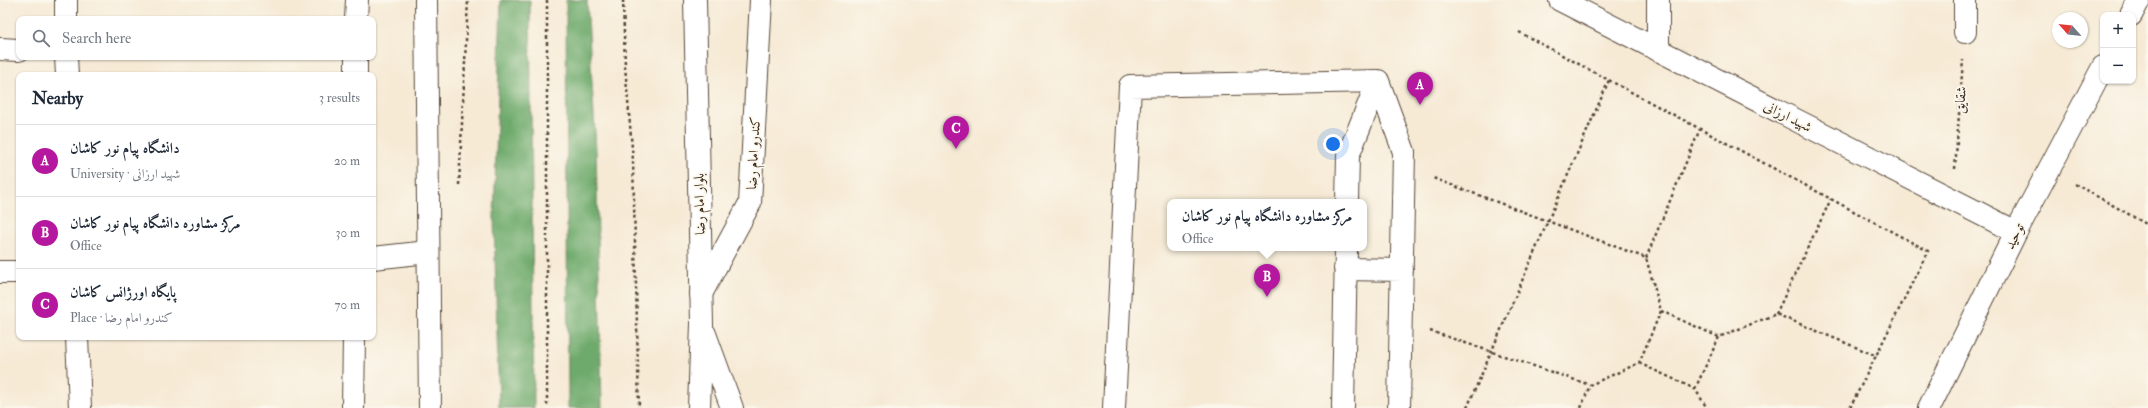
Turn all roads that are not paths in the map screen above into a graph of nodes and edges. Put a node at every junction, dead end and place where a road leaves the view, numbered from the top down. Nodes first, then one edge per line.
1 (66, 0) edge
2 (356, 0) edge
3 (426, 0) edge
4 (684, 0) edge
5 (695, 0) edge
6 (761, 0) edge
7 (1560, 0) edge
8 (1658, 0) edge
9 (1965, 0) edge
10 (2139, 0) edge
11 (2133, 12) edge
12 (66, 16) edge
13 (356, 16) edge
14 (1965, 32) road end
15 (0, 49) edge
16 (16, 50) edge
17 (1658, 50) junction
18 (66, 60) edge
19 (356, 60) edge
20 (67, 72) edge
21 (356, 72) edge
22 (2100, 73) edge
23 (1378, 81) junction
24 (696, 98) junction
25 (1347, 199) edge
26 (2016, 232) junction
27 (1346, 251) edge
28 (428, 252) junction
29 (376, 258) edge
30 (1346, 269) junction
31 (1402, 270) junction
32 (0, 272) edge
33 (16, 272) edge
34 (701, 294) junction
35 (702, 324) junction
36 (77, 340) edge
37 (354, 340) edge
38 (80, 408) edge
39 (353, 408) edge
40 (430, 408) edge
41 (699, 408) edge
42 (732, 408) edge
43 (1114, 408) edge
44 (1343, 408) edge
45 (1399, 408) edge
46 (1929, 408) edge

1 - 12 street
2 - 13 street
3 - 28 street
4 - 24 street
5 - 24 street, بلوار امام رضا
6 - 34 street, کندرو امام رضا
7 - 17 street, شهید ارزانی
8 - 17 street
9 - 14 street
10 - 11 street
15 - 16 street
17 - 26 street, شهید ارزانی
18 - 20 street
19 - 21 street
22 - 26 street, توحید
23 - 25 street
23 - 31 street
23 - 43 street
24 - 34 street, بلوار امام رضا
26 - 46 street, توحید
27 - 30 street
28 - 29 street
28 - 40 street
30 - 31 street
30 - 44 street
31 - 45 street
32 - 33 street
34 - 35 street, بلوار امام رضا
35 - 41 street, بلوار امام رضا
35 - 42 street
36 - 38 street
37 - 39 street

